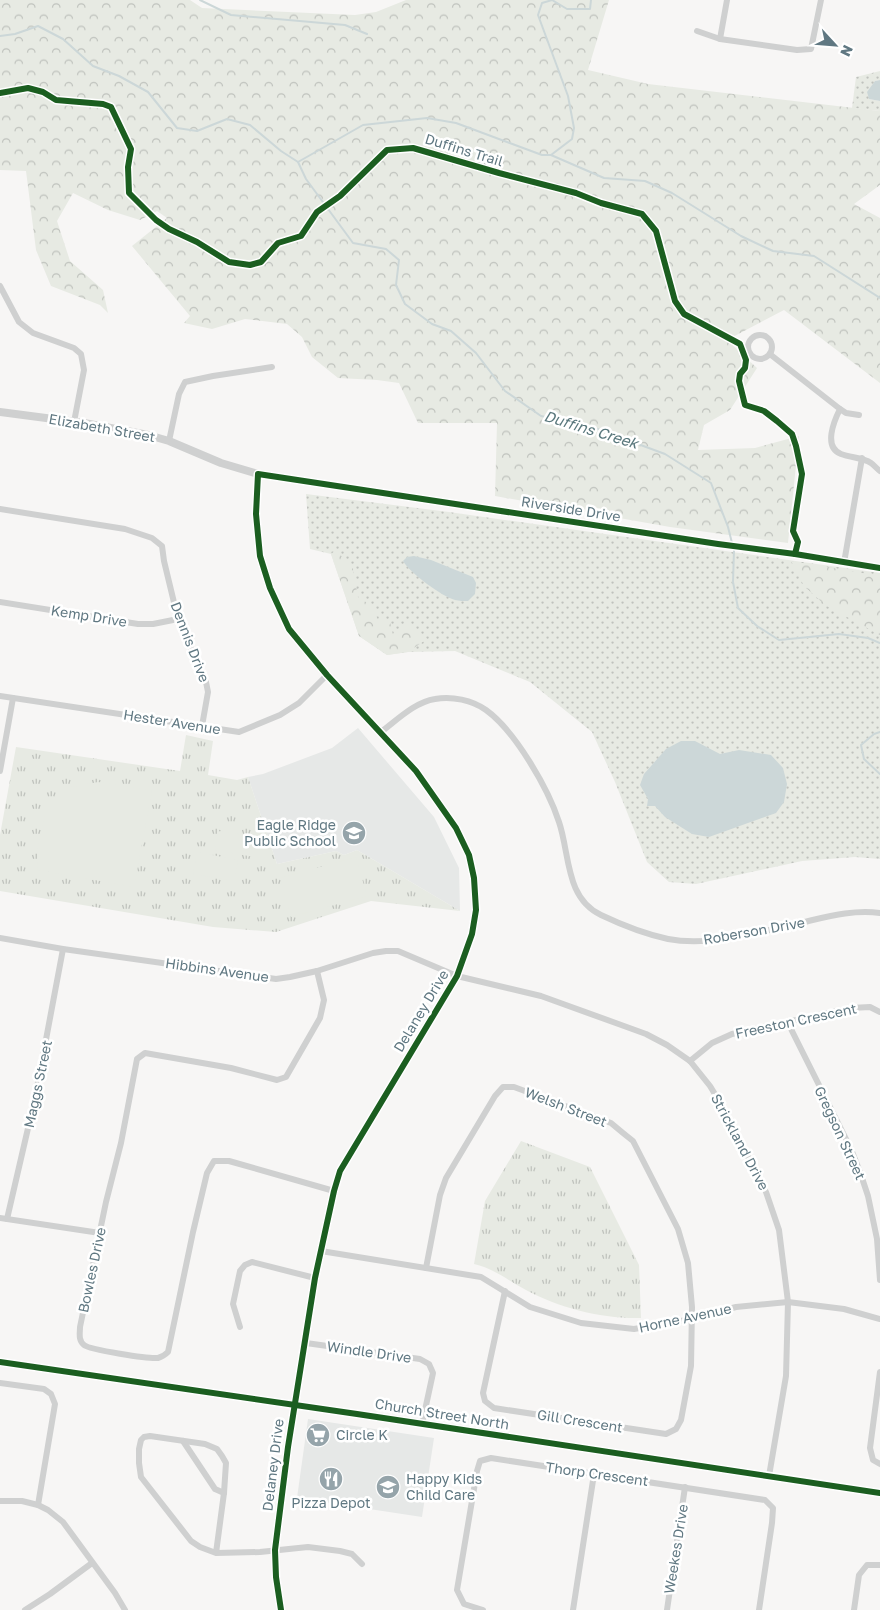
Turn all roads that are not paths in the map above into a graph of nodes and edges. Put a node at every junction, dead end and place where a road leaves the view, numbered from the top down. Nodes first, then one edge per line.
1 (726, 0) edge
2 (820, 0) edge
3 (697, 31) dead end
4 (720, 39) junction
5 (0, 286) edge
6 (771, 355) junction
7 (272, 367) dead end
8 (840, 408) junction
9 (0, 412) edge
10 (858, 415) dead end
11 (74, 422) junction
12 (169, 441) junction
13 (862, 458) junction
14 (880, 471) edge
15 (258, 474) junction
16 (0, 509) edge
17 (844, 563) junction
18 (880, 568) edge
19 (0, 602) edge
20 (178, 619) junction
21 (326, 675) junction
22 (0, 696) edge
23 (13, 698) junction
24 (202, 726) junction
25 (381, 732) junction
26 (0, 771) edge
27 (880, 914) edge
28 (0, 938) edge
29 (63, 949) junction
30 (317, 971) junction
31 (457, 976) junction
32 (880, 1012) edge
33 (787, 1021) junction
34 (690, 1061) junction
35 (334, 1191) junction
36 (0, 1218) edge
37 (8, 1219) junction
38 (100, 1233) junction
39 (879, 1239) edge
40 (321, 1252) junction
41 (426, 1268) junction
42 (315, 1278) junction
43 (880, 1280) edge
44 (505, 1291) junction
45 (788, 1302) junction
46 (692, 1319) junction
47 (880, 1319) edge
48 (240, 1327) dead end
49 (306, 1343) junction
50 (0, 1362) edge
51 (880, 1372) edge
52 (0, 1383) edge
53 (294, 1405) junction
54 (422, 1424) junction
55 (183, 1441) junction
56 (880, 1464) edge
57 (594, 1474) junction
58 (769, 1476) junction
59 (685, 1487) junction
60 (224, 1493) junction
61 (880, 1493) edge
62 (0, 1501) edge
63 (38, 1505) junction
64 (275, 1550) junction
65 (216, 1553) junction
66 (92, 1563) junction
67 (362, 1564) dead end
68 (880, 1565) edge
69 (25, 1610) edge
70 (125, 1610) edge
71 (281, 1610) edge
72 (482, 1610) edge
73 (573, 1610) edge
74 (667, 1610) edge
75 (759, 1610) edge
76 (854, 1610) edge

1 - 4 street
2 - 4 street
3 - 4 street
5 - 11 street
6 - 6 street
6 - 8 street
7 - 12 street
8 - 10 street
8 - 13 street
9 - 11 street, Elizabeth Street
11 - 12 street, Elizabeth Street
12 - 15 street, Elizabeth Street
13 - 14 street
13 - 17 street
15 - 17 street, Riverside Drive
15 - 21 street, Delaney Drive
16 - 20 street, Dennis Drive
17 - 18 street, Riverside Drive
19 - 20 street, Kemp Drive
20 - 24 street, Dennis Drive
21 - 24 street, Hester Avenue
21 - 25 street, Delaney Drive
22 - 23 street, Hester Avenue
23 - 24 street, Hester Avenue
23 - 26 street
25 - 27 street, Roberson Drive
25 - 31 street, Delaney Drive
28 - 29 street, Hibbins Avenue
29 - 30 street, Hibbins Avenue
29 - 37 street, Maggs Street
30 - 31 street, Hibbins Avenue
30 - 38 street, Bowles Drive
31 - 34 street, Strickland Drive
31 - 35 street, Delaney Drive
32 - 33 street, Freeston Crescent
33 - 34 street, Freeston Crescent
33 - 39 street, Gregson Street
34 - 45 street, Strickland Drive
35 - 38 street, Bowles Drive
35 - 40 street, Delaney Drive
36 - 37 street
37 - 38 street
39 - 43 street, Gregson Street
40 - 41 street, Horne Avenue
40 - 42 street, Delaney Drive
41 - 44 street, Horne Avenue
41 - 46 street, Welsh Street
42 - 48 street
42 - 49 street, Delaney Drive
44 - 46 street, Horne Avenue
44 - 46 street, Gill Crescent
45 - 46 street, Horne Avenue
45 - 47 street, Horne Avenue
45 - 58 street, Strickland Drive
49 - 53 street, Delaney Drive
49 - 54 street, Windle Drive
50 - 53 street, Church Street North
51 - 56 street
52 - 63 street
53 - 54 street, Church Street North
53 - 64 street, Delaney Drive
54 - 58 street, Church Street North
55 - 60 street
55 - 60 street
55 - 65 street
57 - 59 street, Thorp Crescent
57 - 72 street, Thorp Crescent
57 - 73 street
58 - 61 street, Church Street North
59 - 74 street, Weekes Drive
59 - 75 street, Thorp Crescent
60 - 65 street
62 - 63 street
63 - 66 street
64 - 65 street
64 - 67 street
64 - 71 street, Delaney Drive
66 - 69 street
66 - 70 street
68 - 76 street

